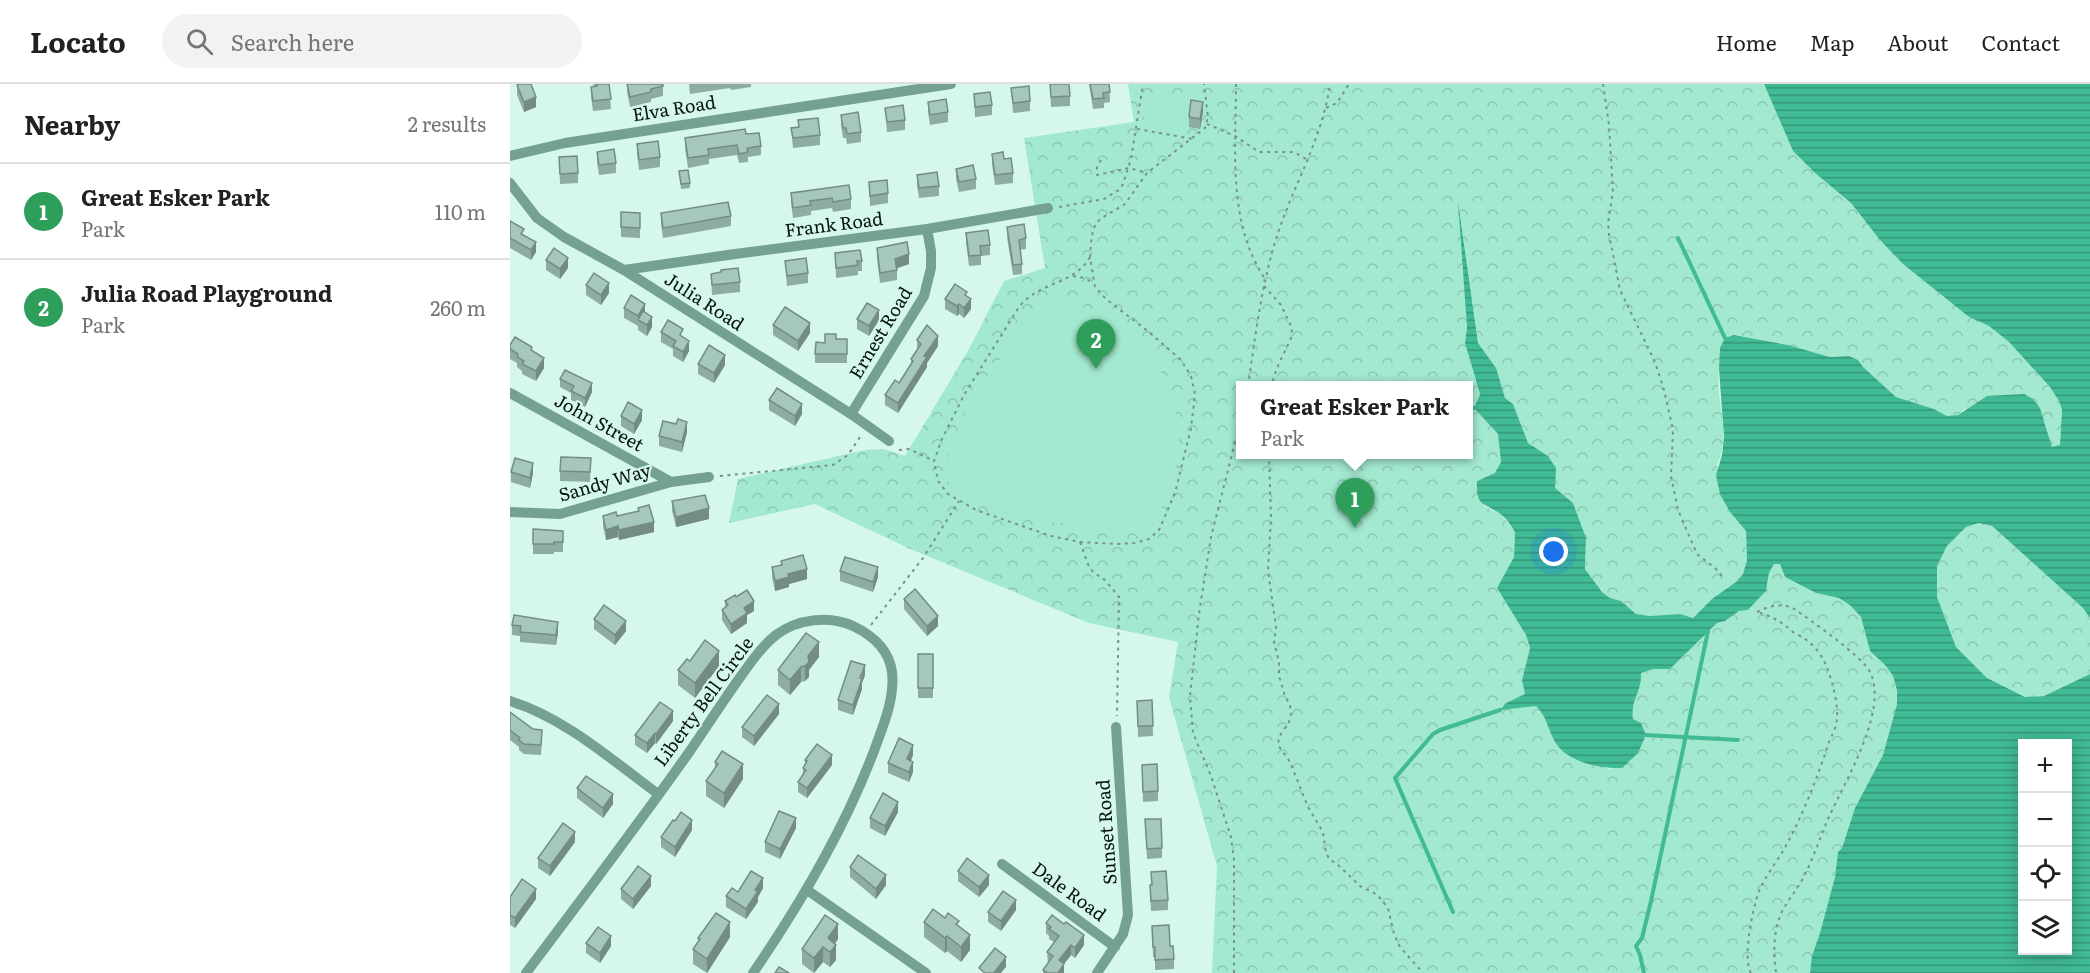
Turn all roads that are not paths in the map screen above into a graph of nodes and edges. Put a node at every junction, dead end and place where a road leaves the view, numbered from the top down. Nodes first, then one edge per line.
1 (951, 84) edge
2 (510, 156) edge
3 (510, 183) edge
4 (1048, 208) road end
5 (927, 229) junction
6 (624, 270) junction
7 (510, 393) edge
8 (851, 414) junction
9 (890, 441) dead end
10 (709, 477) road end
11 (671, 482) junction
12 (510, 512) edge
13 (510, 701) edge
14 (1116, 727) road end
15 (658, 794) junction
16 (1002, 864) dead end
17 (807, 890) junction
18 (1115, 947) junction
19 (526, 973) edge
20 (753, 973) edge
21 (926, 973) edge
22 (1097, 973) edge

1 - 2 street, Elva Road
3 - 6 street, Julia Road
4 - 5 street, Frank Road
5 - 6 street, Frank Road
5 - 8 street, Ernest Road
6 - 8 street, Julia Road
7 - 11 street, John Street
8 - 9 street, Julia Road
10 - 11 street, Sandy Way
11 - 12 street, Sandy Way
13 - 15 street
14 - 18 street, Sunset Road
15 - 17 street, Liberty Bell Circle
15 - 19 street, Liberty Bell Circle
16 - 18 street, Dale Road
17 - 20 street, Liberty Bell Circle
17 - 21 street
18 - 22 street

